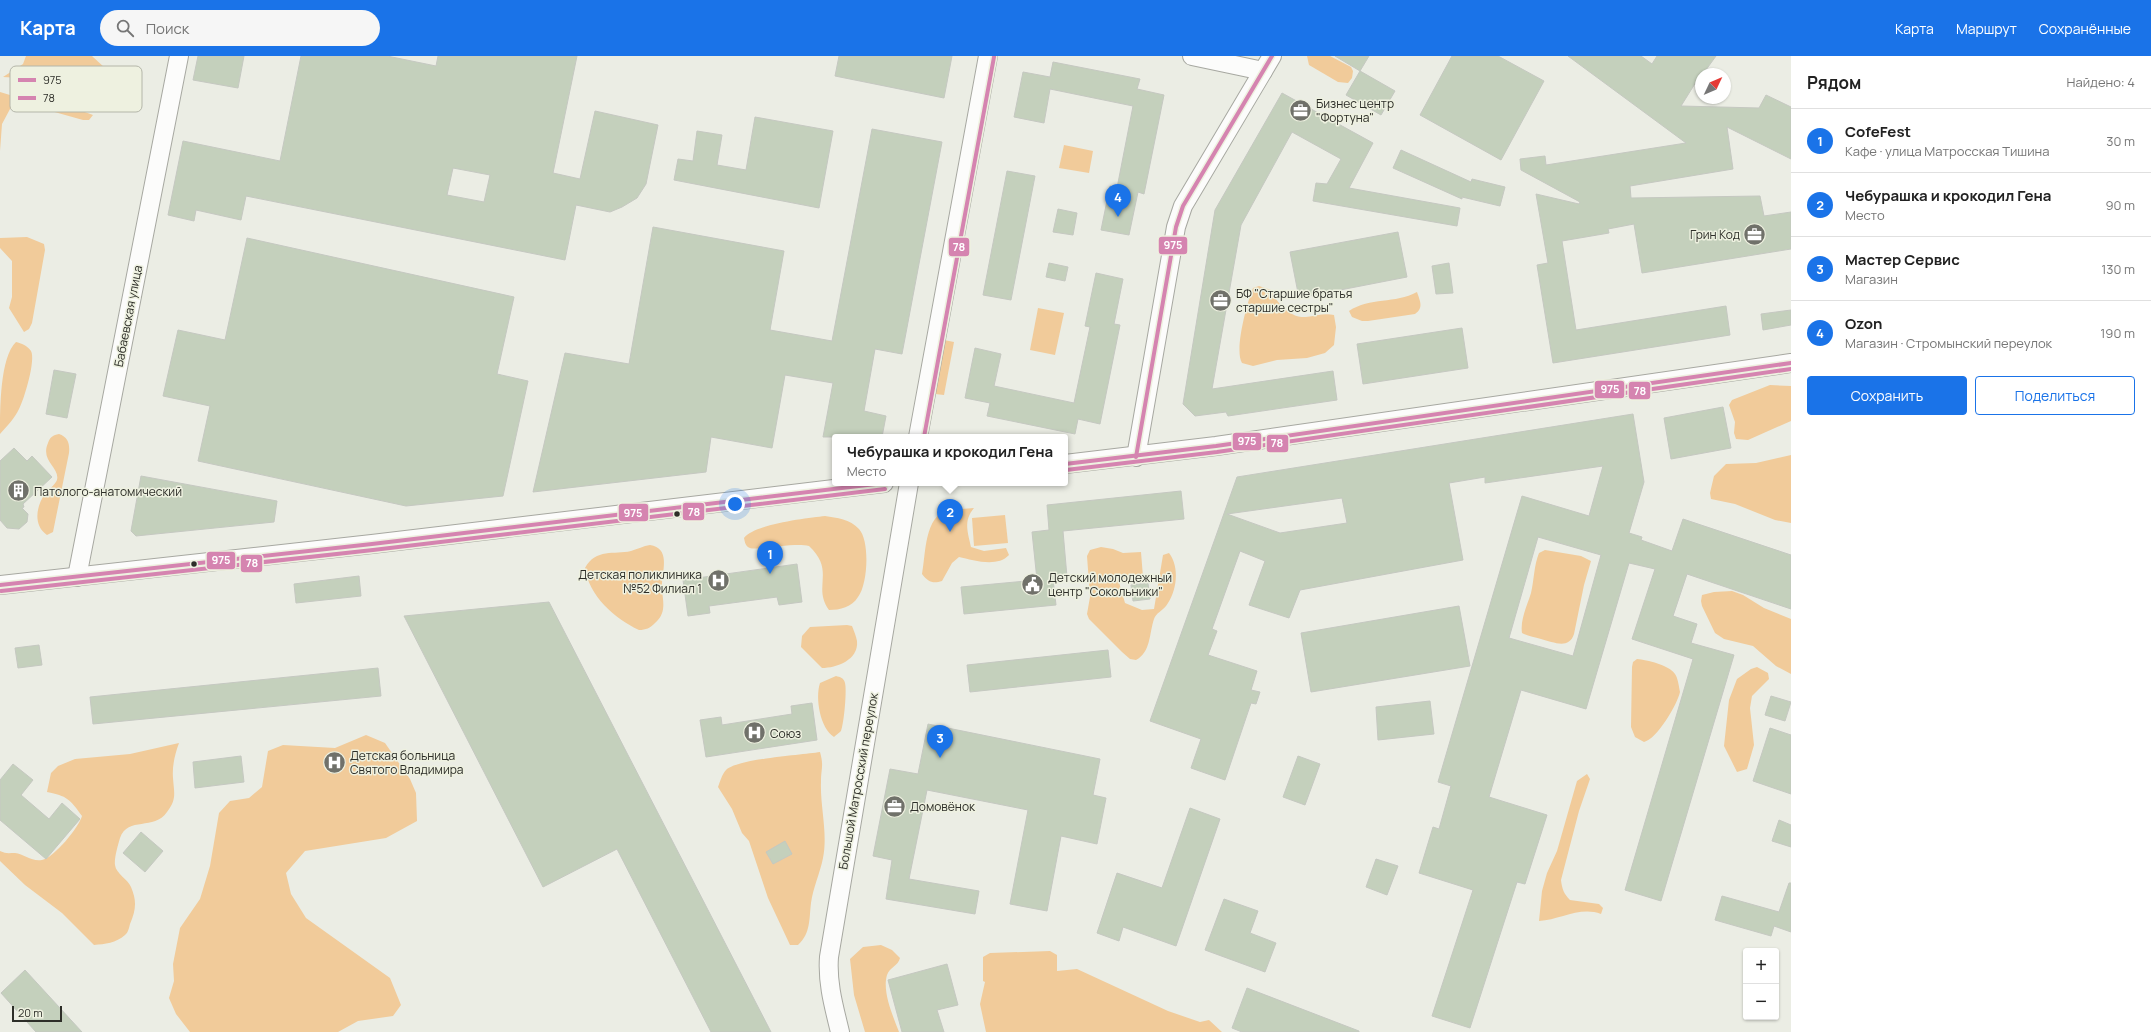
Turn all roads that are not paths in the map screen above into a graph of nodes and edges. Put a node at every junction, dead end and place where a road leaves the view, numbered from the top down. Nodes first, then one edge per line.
1 (179, 56) edge
2 (988, 56) edge
3 (1192, 56) edge
4 (1267, 63) edge
5 (1791, 363) edge
6 (919, 434) edge
7 (1136, 456) junction
8 (1068, 464) edge
9 (859, 486) edge
10 (908, 486) edge
11 (77, 577) junction
12 (0, 585) edge
13 (840, 1032) edge

1 - 11 street, Бабаевская улица
2 - 6 street
3 - 4 street
4 - 7 street
5 - 7 street
7 - 8 street
9 - 11 street
10 - 13 street, Большой Матросский переулок
11 - 12 street

